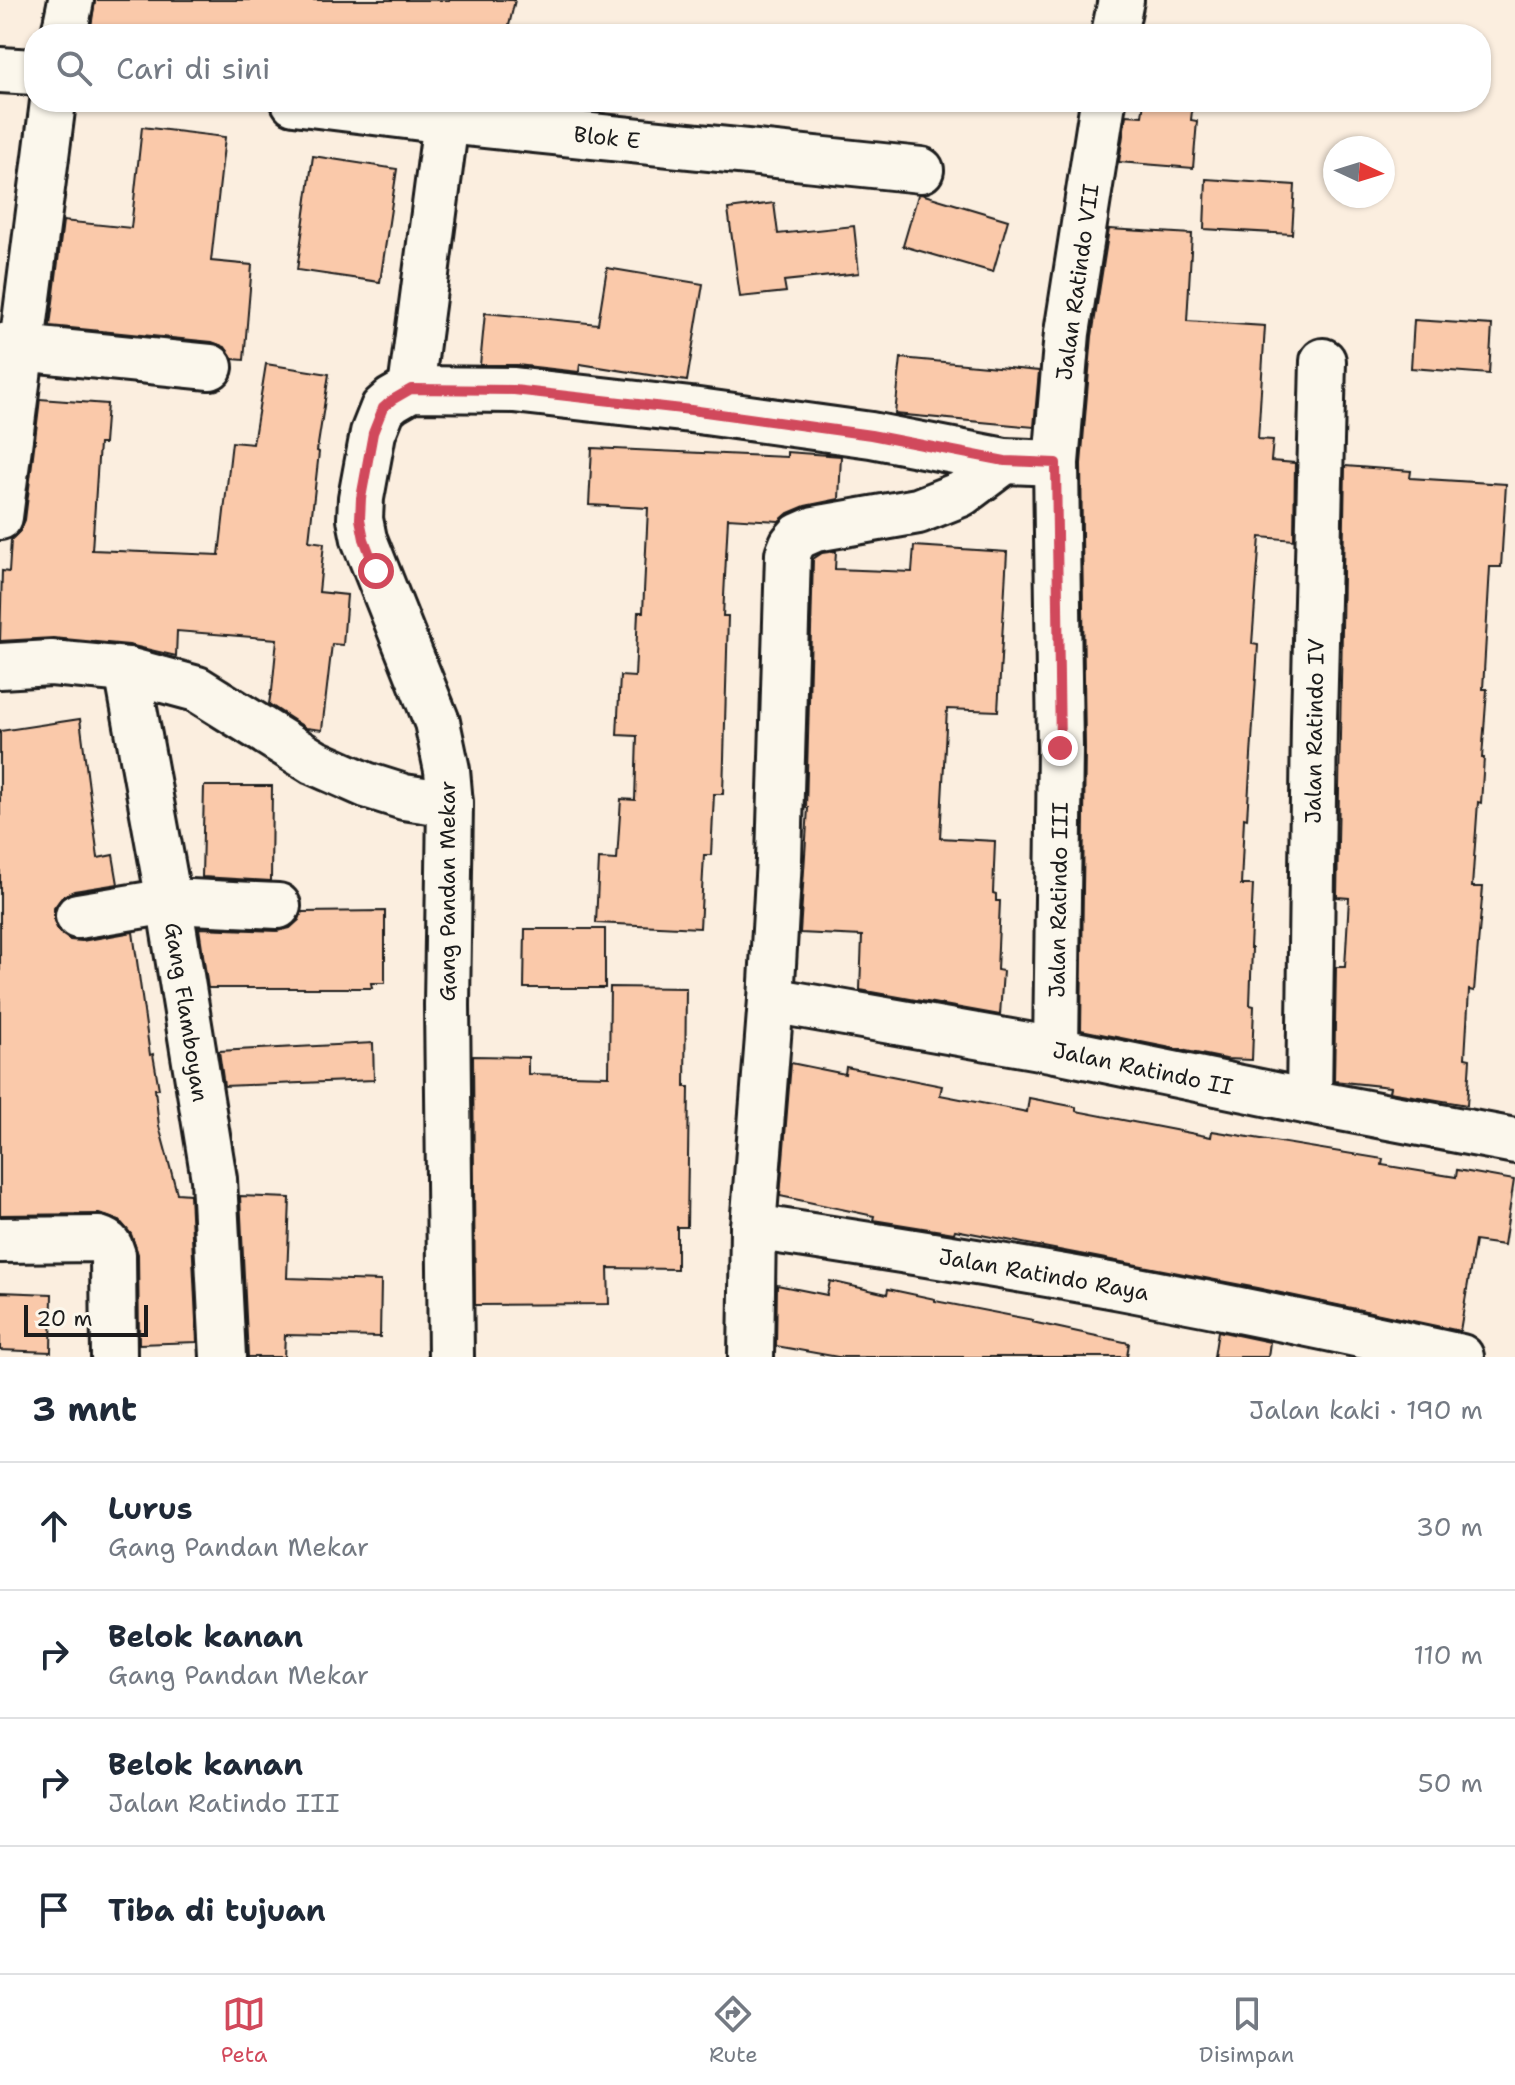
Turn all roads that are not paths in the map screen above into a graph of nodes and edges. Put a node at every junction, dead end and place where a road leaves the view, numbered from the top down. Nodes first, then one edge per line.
1 (71, 0) edge
2 (1121, 0) edge
3 (66, 24) edge
4 (1116, 24) edge
5 (0, 70) edge
6 (24, 71) edge
7 (51, 112) edge
8 (374, 112) edge
9 (1101, 112) edge
10 (446, 121) junction
11 (921, 170) dead end
12 (10, 347) edge
13 (1323, 361) dead end
14 (210, 367) dead end
15 (411, 389) junction
16 (1005, 461) junction
17 (1056, 463) junction
18 (0, 517) edge
19 (0, 666) edge
20 (127, 670) junction
21 (450, 804) junction
22 (169, 901) junction
23 (278, 906) dead end
24 (78, 916) dead end
25 (771, 1000) junction
26 (1056, 1050) junction
27 (1309, 1102) junction
28 (1515, 1141) edge
29 (753, 1227) junction
30 (0, 1240) edge
31 (114, 1357) edge
32 (223, 1357) edge
33 (451, 1357) edge
34 (751, 1357) edge
35 (1461, 1357) edge

1 - 3 street
2 - 4 street
5 - 6 street
7 - 12 street
8 - 10 street, Blok E
9 - 17 street, Jalan Ratindo VII
10 - 11 street, Blok E
10 - 15 street
12 - 14 street
12 - 18 street
13 - 27 street, Jalan Ratindo IV
15 - 16 street
15 - 21 street, Gang Pandan Mekar
16 - 17 street
16 - 25 street
17 - 26 street, Jalan Ratindo III
19 - 20 street
20 - 21 street
20 - 22 street, Gang Flamboyan
21 - 33 street, Gang Pandan Mekar
22 - 23 street
22 - 24 street
22 - 32 street, Gang Flamboyan
25 - 26 street, Jalan Ratindo II
25 - 29 street
26 - 27 street, Jalan Ratindo II
27 - 28 street, Jalan Ratindo II
29 - 34 street
29 - 35 street, Jalan Ratindo Raya
30 - 31 street

